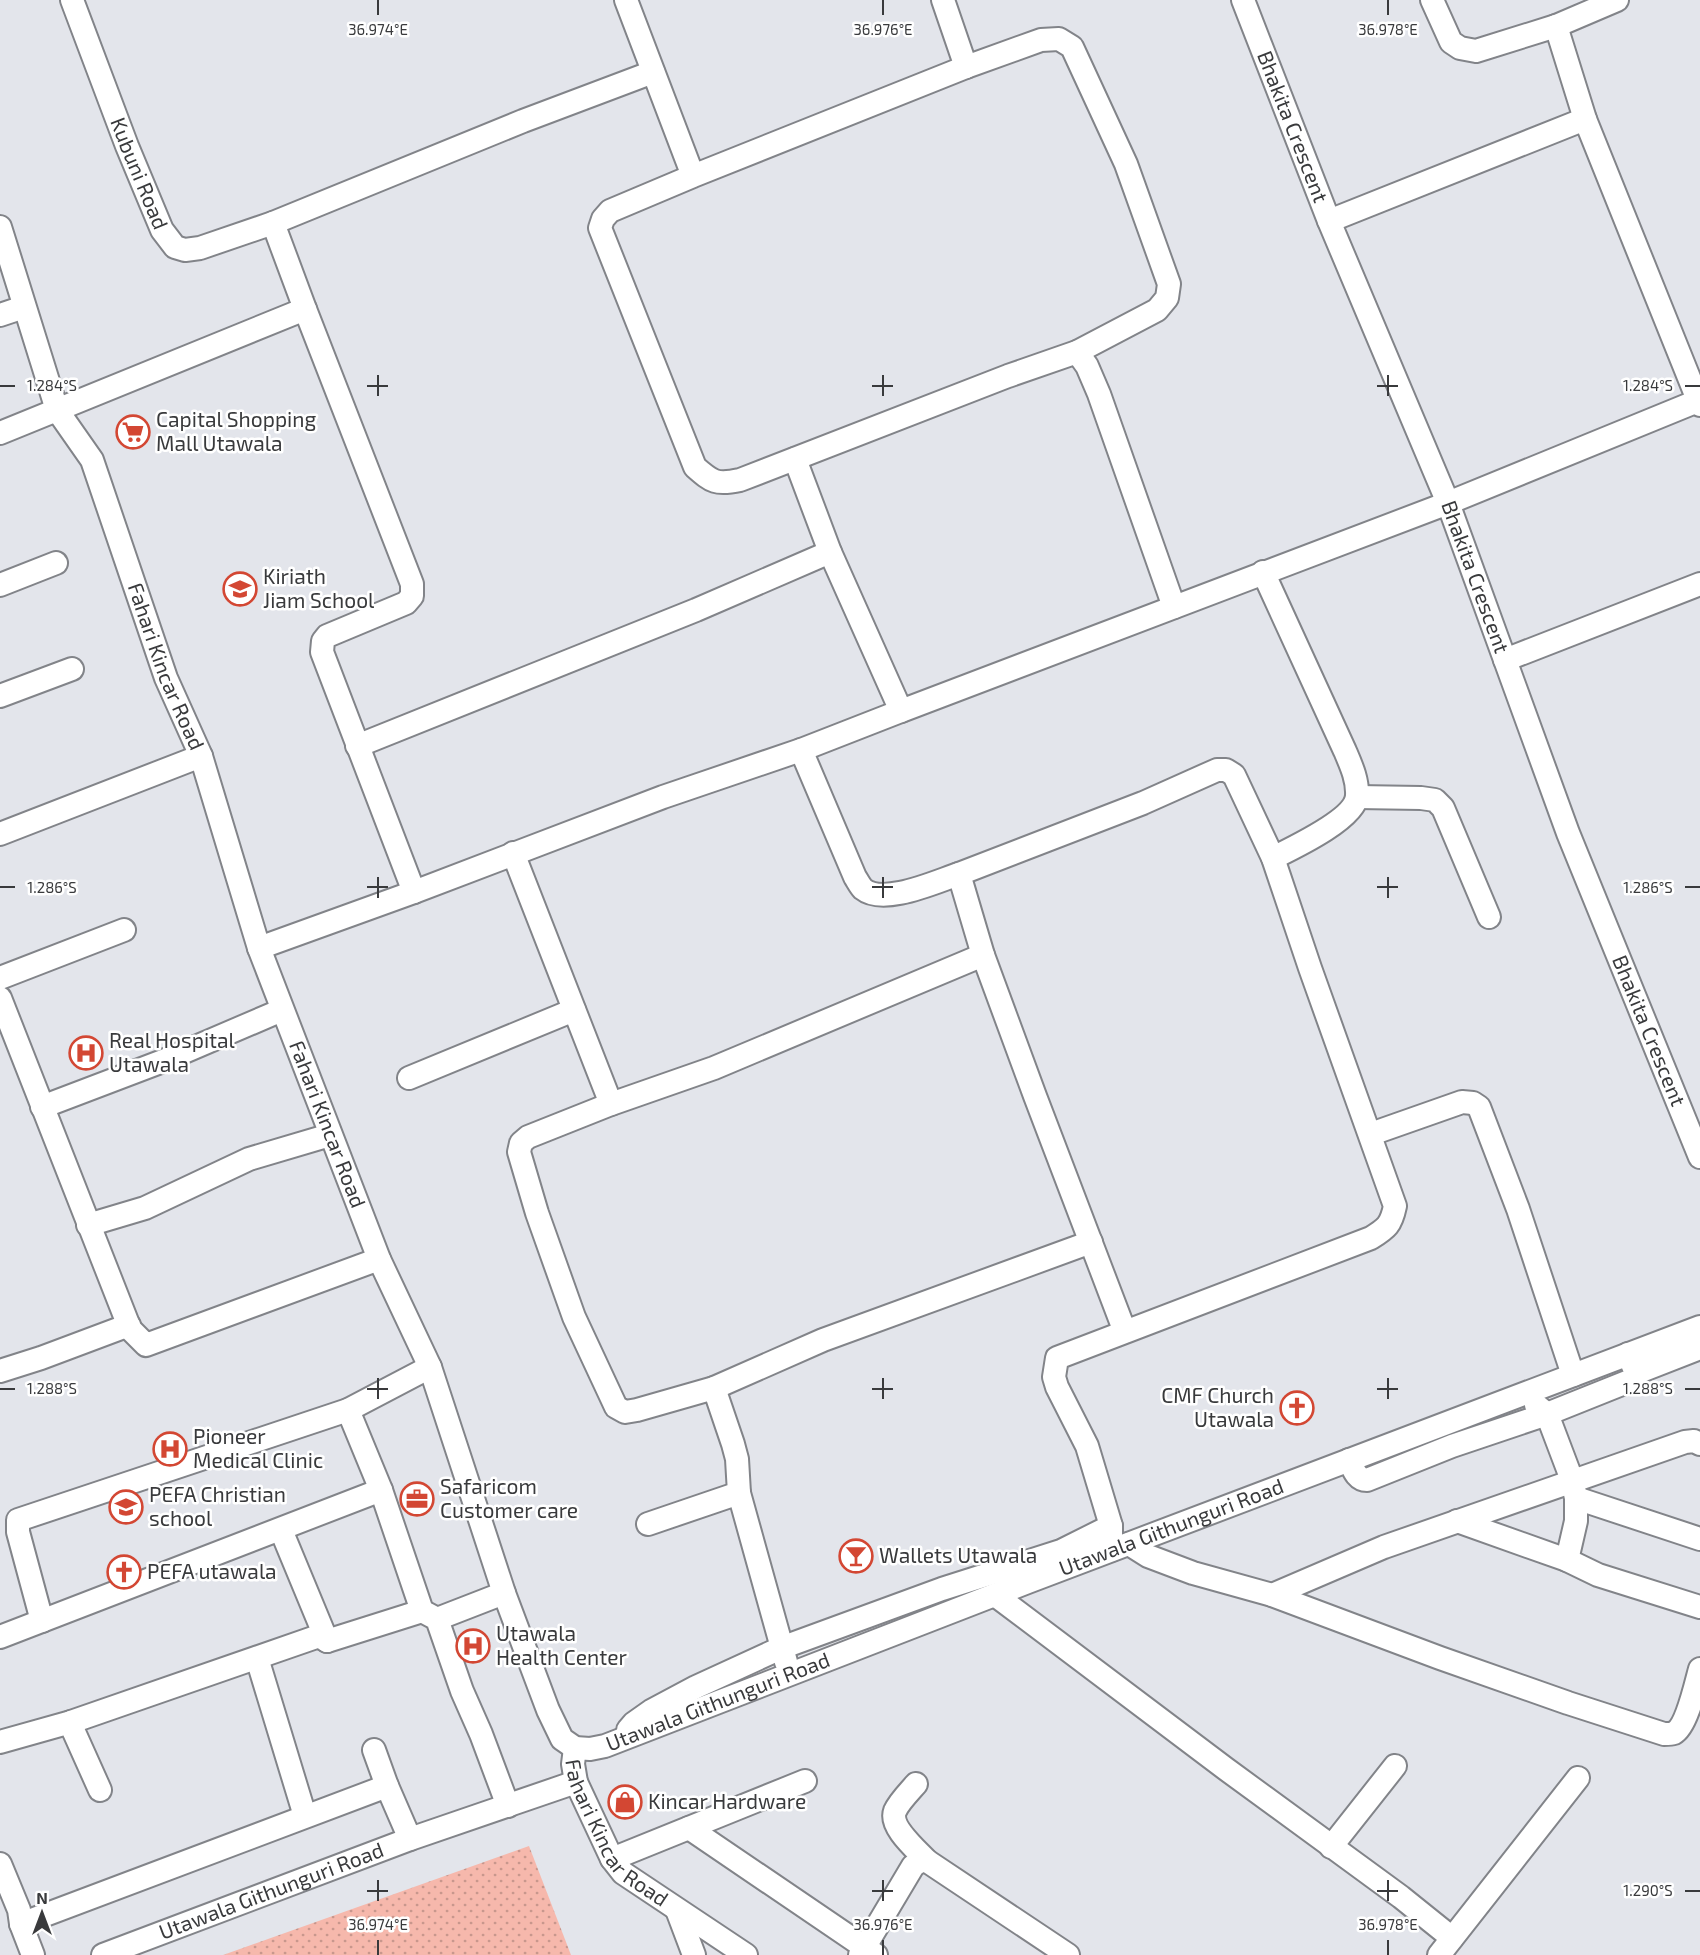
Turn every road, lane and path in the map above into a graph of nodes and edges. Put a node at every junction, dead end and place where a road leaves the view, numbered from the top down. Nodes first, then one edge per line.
1 (72, 0) edge
2 (626, 0) edge
3 (943, 0) edge
4 (1243, 0) edge
5 (1432, 0) edge
6 (1617, 0) edge
7 (1556, 26) junction
8 (966, 67) junction
9 (653, 72) junction
10 (1585, 119) junction
11 (693, 176) junction
12 (1329, 220) junction
13 (273, 223) junction
14 (0, 229) edge
15 (24, 307) junction
16 (305, 309) junction
17 (0, 315) edge
18 (1077, 352) junction
19 (1699, 402) edge
20 (57, 410) junction
21 (0, 433) edge
22 (795, 459) junction
23 (1448, 503) junction
24 (830, 552) junction
25 (56, 563) dead end
26 (1263, 572) junction
27 (1700, 584) edge
28 (0, 585) edge
29 (1174, 607) junction
30 (1505, 660) junction
31 (72, 669) dead end
32 (0, 696) edge
33 (901, 711) junction
34 (357, 746) junction
35 (801, 750) junction
36 (201, 756) junction
37 (1357, 797) junction
38 (0, 834) edge
39 (513, 853) junction
40 (1274, 858) junction
41 (959, 874) junction
42 (414, 892) junction
43 (1489, 917) dead end
44 (124, 930) dead end
45 (259, 948) junction
46 (983, 955) junction
47 (0, 978) edge
48 (0, 998) edge
49 (282, 1010) junction
50 (574, 1010) junction
51 (10, 1050) edge
52 (409, 1078) dead end
53 (610, 1104) junction
54 (42, 1107) junction
55 (1371, 1134) junction
56 (330, 1135) junction
57 (1700, 1158) edge
58 (88, 1225) junction
59 (1091, 1242) junction
60 (379, 1259) junction
61 (129, 1325) junction
62 (1700, 1327) edge
63 (1125, 1332) junction
64 (1700, 1348) edge
65 (1632, 1364) junction
66 (430, 1367) junction
67 (0, 1371) edge
68 (1573, 1375) junction
69 (714, 1388) junction
70 (1525, 1393) junction
71 (348, 1410) junction
72 (1547, 1414) junction
73 (1443, 1424) junction
74 (1700, 1444) edge
75 (1452, 1446) junction
76 (1349, 1460) junction
77 (1574, 1489) junction
78 (381, 1490) junction
79 (739, 1493) junction
80 (1457, 1521) junction
81 (648, 1524) dead end
82 (1111, 1526) junction
83 (281, 1530) junction
84 (1700, 1539) edge
85 (1120, 1547) junction
86 (1063, 1559) junction
87 (1567, 1560) junction
88 (942, 1589) junction
89 (504, 1593) junction
90 (995, 1595) junction
91 (1272, 1595) junction
92 (1700, 1608) edge
93 (950, 1612) junction
94 (430, 1615) junction
95 (42, 1621) junction
96 (0, 1637) edge
97 (327, 1641) junction
98 (782, 1648) junction
99 (257, 1658) junction
100 (1700, 1669) edge
101 (790, 1675) junction
102 (708, 1682) junction
103 (716, 1703) junction
104 (71, 1722) junction
105 (620, 1741) junction
106 (0, 1743) edge
107 (575, 1748) junction
108 (375, 1750) dead end
109 (1395, 1766) dead end
110 (1578, 1778) dead end
111 (805, 1781) dead end
112 (576, 1782) junction
113 (915, 1784) dead end
114 (387, 1786) junction
115 (100, 1790) dead end
116 (508, 1806) junction
117 (305, 1816) junction
118 (689, 1828) junction
119 (410, 1839) junction
120 (1331, 1847) junction
121 (612, 1859) junction
122 (927, 1861) junction
123 (0, 1864) edge
124 (677, 1910) junction
125 (13, 1917) edge
126 (1446, 1947) edge
127 (867, 1952) edge
128 (33, 1955) edge
129 (104, 1955) edge
130 (693, 1955) edge
131 (746, 1955) edge
132 (1068, 1955) edge

1 - 13 street, Kubuni Road
2 - 9 street
3 - 8 street
4 - 12 street, Bhakita Crescent
5 - 7 street
6 - 7 street
7 - 10 street
8 - 11 street
8 - 18 street
9 - 11 street
9 - 13 street
10 - 12 street
10 - 19 street
11 - 22 street
12 - 23 street, Bhakita Crescent
13 - 16 street
14 - 15 street, Fahari Kincar Road
15 - 17 street
15 - 20 street, Fahari Kincar Road
16 - 20 street
16 - 34 street
18 - 22 street
18 - 29 street
19 - 23 street
20 - 21 street
20 - 36 street, Fahari Kincar Road
22 - 24 street
23 - 26 street
23 - 30 street, Bhakita Crescent
24 - 33 street
24 - 34 street
25 - 28 street
26 - 29 street
26 - 37 street
27 - 30 street
29 - 33 street
30 - 57 street, Bhakita Crescent
31 - 32 street
33 - 35 street
34 - 42 street
35 - 39 street
35 - 41 street
36 - 38 street
36 - 45 street, Fahari Kincar Road
37 - 40 street
37 - 43 street
39 - 42 street
39 - 50 street
40 - 41 street
40 - 55 street
41 - 46 street
42 - 45 street
44 - 47 street
45 - 49 street, Fahari Kincar Road
46 - 53 street
46 - 59 street
48 - 51 street
49 - 54 street
49 - 56 street, Fahari Kincar Road
50 - 52 street
50 - 53 street
51 - 54 street
53 - 69 street
54 - 58 street
55 - 63 street
55 - 68 street
56 - 58 street
56 - 60 street, Fahari Kincar Road
58 - 61 street
59 - 63 street
59 - 69 street
60 - 61 street
60 - 66 street, Fahari Kincar Road
61 - 67 street
62 - 65 street, Utawala Githunguri Road
63 - 82 street
64 - 65 street
65 - 68 street, Utawala Githunguri Road
65 - 72 street
66 - 71 street
66 - 89 street, Fahari Kincar Road
68 - 70 street, Utawala Githunguri Road
69 - 79 street
70 - 72 street
70 - 73 street, Utawala Githunguri Road
71 - 78 street
71 - 95 street
72 - 75 street
72 - 77 street
73 - 75 street
73 - 76 street, Utawala Githunguri Road
74 - 77 street
75 - 76 street
76 - 85 street, Utawala Githunguri Road
77 - 80 street
77 - 84 street
77 - 87 street
78 - 83 street
78 - 94 street
79 - 81 street
79 - 98 street
80 - 87 street
80 - 91 street
82 - 85 street
82 - 86 street
83 - 95 street
83 - 97 street
85 - 86 street, Utawala Githunguri Road
85 - 91 street
86 - 88 street
86 - 90 street, Utawala Githunguri Road
87 - 92 street
88 - 93 street
88 - 98 street
89 - 94 street
89 - 107 street, Fahari Kincar Road
90 - 93 street, Utawala Githunguri Road
90 - 120 street
91 - 100 street
93 - 101 street, Utawala Githunguri Road
94 - 97 street
94 - 116 street
95 - 96 street
97 - 99 street
98 - 101 street
98 - 102 street
99 - 104 street
99 - 117 street
101 - 103 street, Utawala Githunguri Road
102 - 103 street
102 - 105 street
103 - 105 street, Utawala Githunguri Road
104 - 106 street
104 - 115 street
105 - 107 street, Utawala Githunguri Road
107 - 112 street, Fahari Kincar Road
108 - 114 street
109 - 120 street
110 - 126 street
111 - 118 street
112 - 116 street, Utawala Githunguri Road
112 - 121 street, Fahari Kincar Road
113 - 122 street
114 - 117 street
114 - 119 street
116 - 119 street, Utawala Githunguri Road
117 - 125 street
118 - 121 street
118 - 127 street
119 - 129 street, Utawala Githunguri Road
120 - 126 street
121 - 124 street, Fahari Kincar Road
122 - 127 street
122 - 132 street
123 - 125 street
124 - 130 street
124 - 131 street, Fahari Kincar Road
125 - 128 street

